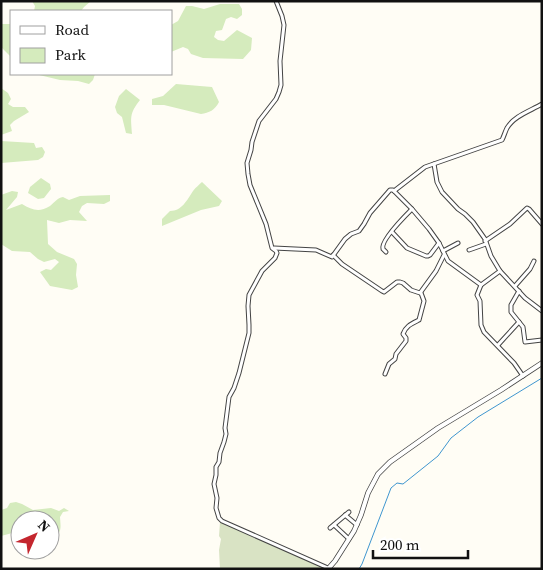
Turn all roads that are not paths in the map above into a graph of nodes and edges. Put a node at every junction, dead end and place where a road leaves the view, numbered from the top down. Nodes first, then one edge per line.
1 (276, 1) edge
2 (542, 104) edge
3 (434, 164) junction
4 (394, 191) junction
5 (412, 209) junction
6 (542, 224) edge
7 (392, 232) junction
8 (439, 243) junction
9 (458, 243) dead end
10 (485, 243) junction
11 (272, 248) junction
12 (469, 250) dead end
13 (386, 252) dead end
14 (444, 253) junction
15 (334, 255) junction
16 (534, 261) dead end
17 (500, 270) junction
18 (481, 285) junction
19 (515, 286) junction
20 (519, 291) junction
21 (421, 293) junction
22 (542, 311) edge
23 (519, 322) junction
24 (542, 340) edge
25 (498, 345) junction
26 (542, 363) edge
27 (384, 374) dead end
28 (523, 376) junction
29 (357, 525) junction
30 (349, 539) junction
31 (328, 568) edge

1 - 11 street
2 - 3 street
3 - 4 street
3 - 10 street
4 - 5 street
4 - 15 street
5 - 7 street
5 - 8 street
6 - 10 street
7 - 8 street
7 - 13 street
8 - 14 street
9 - 14 street
10 - 12 street
10 - 17 street
11 - 15 street
11 - 31 street
14 - 18 street
14 - 21 street
15 - 21 street
16 - 19 street
17 - 18 street
17 - 19 street
18 - 25 street
19 - 20 street
20 - 22 street
20 - 23 street
21 - 27 street
23 - 24 street
23 - 25 street
25 - 28 street
26 - 28 street
28 - 29 street
29 - 30 street
29 - 30 street
30 - 31 street

